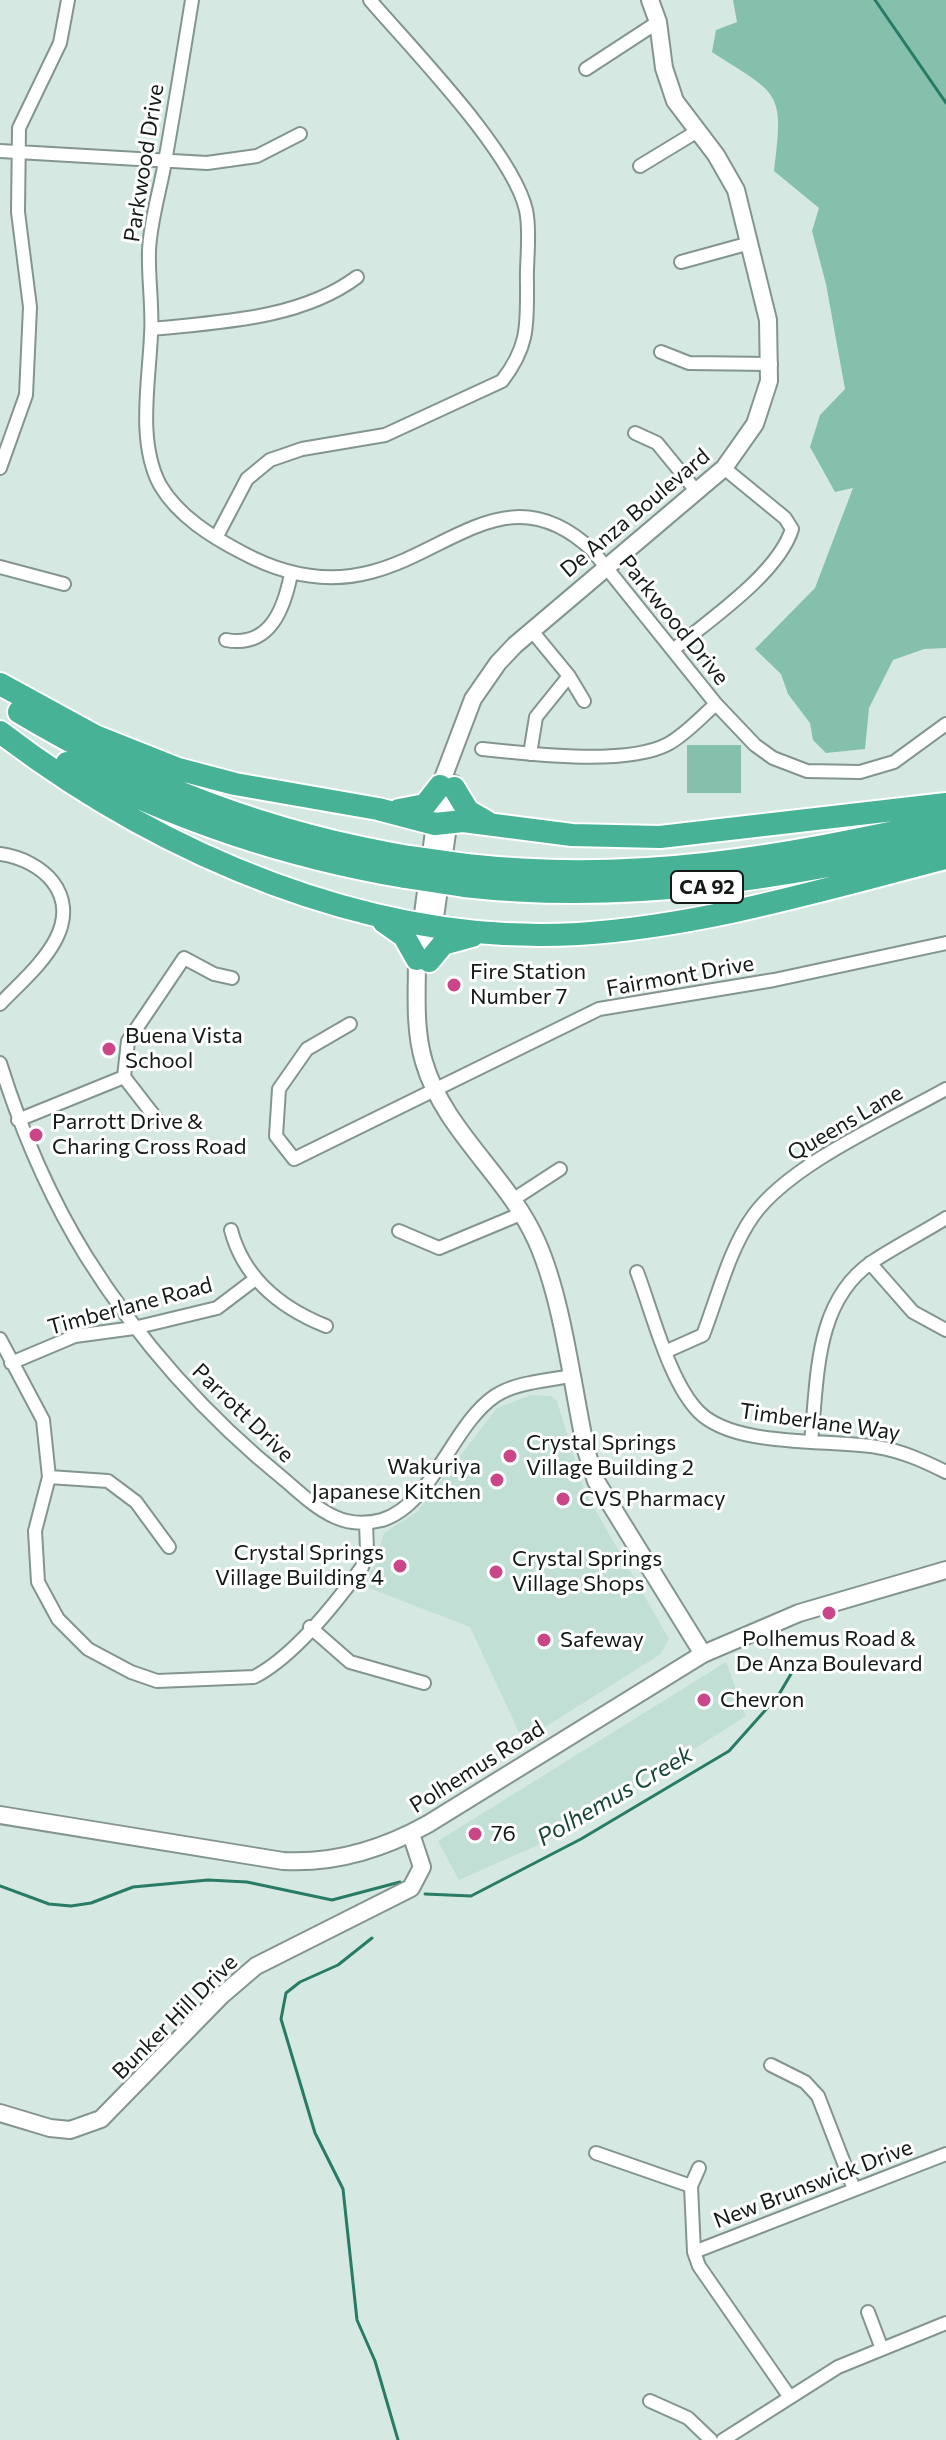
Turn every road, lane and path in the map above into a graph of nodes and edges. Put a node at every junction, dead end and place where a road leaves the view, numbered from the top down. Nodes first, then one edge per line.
1 (68, 0) edge
2 (192, 0) edge
3 (370, 0) edge
4 (650, 0) edge
5 (658, 22) junction
6 (586, 69) dead end
7 (696, 132) junction
8 (300, 134) dead end
9 (0, 151) edge
10 (17, 151) junction
11 (165, 163) junction
12 (640, 166) dead end
13 (750, 243) junction
14 (681, 262) dead end
15 (357, 277) dead end
16 (152, 329) junction
17 (661, 352) dead end
18 (771, 364) junction
19 (635, 433) dead end
20 (0, 468) edge
21 (724, 468) junction
22 (697, 492) junction
23 (216, 538) junction
24 (0, 567) edge
25 (606, 567) junction
26 (291, 574) junction
27 (64, 584) dead end
28 (532, 631) junction
29 (226, 640) dead end
30 (673, 650) junction
31 (569, 676) junction
32 (0, 684) edge
33 (0, 700) edge
34 (584, 701) dead end
35 (716, 704) junction
36 (0, 724) edge
37 (946, 724) edge
38 (0, 732) edge
39 (482, 749) dead end
40 (530, 754) junction
41 (448, 780) junction
42 (946, 804) edge
43 (378, 809) junction
44 (946, 821) edge
45 (442, 823) junction
46 (500, 826) junction
47 (946, 842) edge
48 (0, 854) edge
49 (946, 858) edge
50 (407, 867) junction
51 (465, 875) junction
52 (369, 914) junction
53 (428, 925) junction
54 (497, 934) junction
55 (946, 943) edge
56 (422, 966) junction
57 (232, 978) dead end
58 (0, 1004) edge
59 (350, 1024) dead end
60 (0, 1063) edge
61 (124, 1077) junction
62 (946, 1089) edge
63 (435, 1091) junction
64 (155, 1117) dead end
65 (18, 1120) junction
66 (560, 1169) dead end
67 (518, 1206) junction
68 (946, 1218) edge
69 (231, 1230) dead end
70 (399, 1231) dead end
71 (870, 1263) junction
72 (637, 1272) dead end
73 (254, 1280) junction
74 (326, 1326) dead end
75 (134, 1328) junction
76 (946, 1330) edge
77 (0, 1339) edge
78 (667, 1351) junction
79 (11, 1363) junction
80 (570, 1376) junction
81 (811, 1441) junction
82 (946, 1472) edge
83 (49, 1477) junction
84 (366, 1523) junction
85 (169, 1547) dead end
86 (946, 1570) edge
87 (310, 1627) junction
88 (703, 1654) junction
89 (424, 1683) dead end
90 (0, 1815) edge
91 (411, 1834) junction
92 (771, 2065) dead end
93 (0, 2113) edge
94 (596, 2153) dead end
95 (946, 2154) edge
96 (699, 2168) dead end
97 (691, 2186) junction
98 (854, 2189) junction
99 (694, 2252) junction
100 (868, 2312) dead end
101 (946, 2323) edge
102 (882, 2349) junction
103 (789, 2396) junction
104 (650, 2401) dead end
105 (711, 2440) edge
106 (723, 2440) edge

1 - 10 street
2 - 11 street, Parkwood Drive
3 - 23 street
4 - 5 street, De Anza Boulevard
5 - 6 street
5 - 7 street, De Anza Boulevard
7 - 12 street
7 - 13 street, De Anza Boulevard
8 - 11 street
9 - 10 street
10 - 11 street
10 - 20 street
11 - 16 street, Parkwood Drive
13 - 14 street
13 - 18 street, De Anza Boulevard
15 - 16 street
16 - 23 street, Parkwood Drive
17 - 18 street
18 - 21 street, De Anza Boulevard
19 - 22 street
21 - 22 street, De Anza Boulevard
21 - 30 street
22 - 25 street, De Anza Boulevard
23 - 26 street, Parkwood Drive
24 - 27 street
25 - 26 street, Parkwood Drive
25 - 28 street, De Anza Boulevard
25 - 30 street, Parkwood Drive
26 - 29 street
28 - 31 street
28 - 41 street, De Anza Boulevard
30 - 35 street, Parkwood Drive
31 - 34 street
31 - 40 street
32 - 43 highway
33 - 50 highway, CA 92
35 - 37 street, Parkwood Drive
35 - 40 street
36 - 50 highway, CA 92
38 - 52 highway
39 - 40 street
41 - 43 highway
41 - 45 street, De Anza Boulevard
41 - 46 highway
42 - 46 highway
43 - 45 highway
44 - 51 highway, CA 92
45 - 46 highway
45 - 53 street, De Anza Boulevard
47 - 51 highway, CA 92
48 - 58 street
49 - 54 highway
50 - 51 highway, CA 92, bridge
52 - 53 highway
52 - 56 highway
53 - 54 highway
53 - 56 street, De Anza Boulevard
54 - 56 highway
55 - 63 street, Fairmont Drive
56 - 63 street, De Anza Boulevard
57 - 61 street
59 - 63 street, Fairmont Drive
60 - 65 street, Parrott Drive
61 - 64 street
61 - 65 street
62 - 78 street, Queens Lane
63 - 67 street, De Anza Boulevard
65 - 75 street, Parrott Drive
66 - 67 street
67 - 70 street
67 - 80 street, De Anza Boulevard
68 - 71 street
69 - 73 street
71 - 76 street
71 - 81 street
72 - 78 street, Timberlane Way
73 - 74 street
73 - 75 street, Timberlane Road
75 - 79 street, Timberlane Road
75 - 84 street, Parrott Drive
77 - 79 street
78 - 81 street, Timberlane Way
79 - 83 street
80 - 84 street
80 - 88 street, De Anza Boulevard
81 - 82 street, Timberlane Way
83 - 85 street
83 - 87 street
84 - 87 street
86 - 88 street, Polhemus Road
87 - 89 street
88 - 91 street, Polhemus Road
90 - 91 street, Polhemus Road
91 - 93 street, Bunker Hill Drive
92 - 98 street
94 - 97 street
95 - 98 street, New Brunswick Drive
96 - 97 street
97 - 99 street
98 - 99 street, New Brunswick Drive
99 - 103 street
100 - 102 street
101 - 102 street
102 - 103 street
103 - 106 street
104 - 105 street

